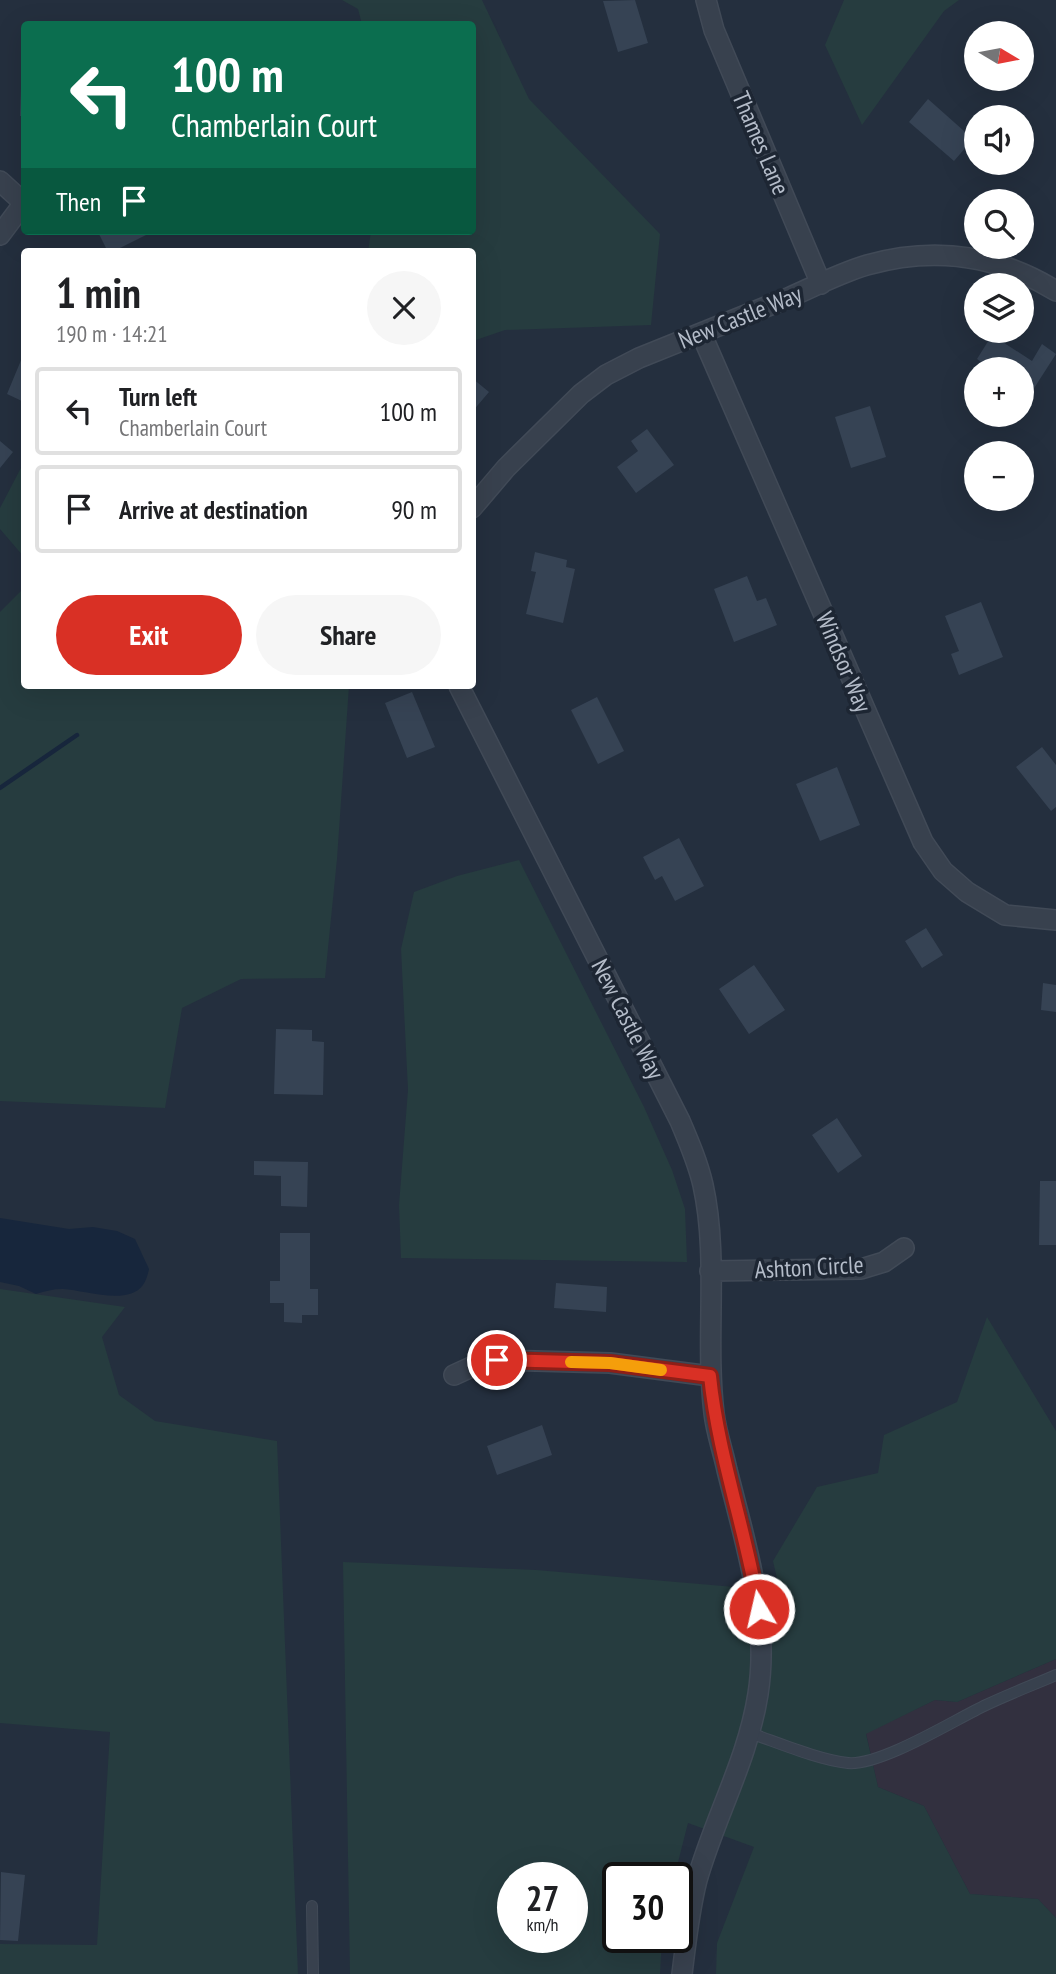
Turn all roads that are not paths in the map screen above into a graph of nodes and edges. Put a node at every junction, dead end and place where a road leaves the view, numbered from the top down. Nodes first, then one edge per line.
1 (706, 0) edge
2 (0, 181) edge
3 (21, 200) edge
4 (21, 207) edge
5 (0, 235) edge
6 (821, 284) junction
7 (1056, 291) edge
8 (701, 333) junction
9 (476, 503) edge
10 (461, 689) edge
11 (1056, 920) edge
12 (904, 1248) dead end
13 (710, 1270) junction
14 (454, 1375) dead end
15 (710, 1376) junction
16 (1056, 1675) edge
17 (750, 1734) junction
18 (312, 1906) dead end
19 (313, 1974) edge
20 (682, 1974) edge

1 - 6 street, Thames Lane
2 - 3 street
4 - 5 street
6 - 7 street, New Castle Way
6 - 8 street, New Castle Way
8 - 9 street, New Castle Way
8 - 11 street, Windsor Way
10 - 13 street, New Castle Way
12 - 13 street, Ashton Circle
13 - 15 street, New Castle Way
14 - 15 street
15 - 17 street, New Castle Way
16 - 17 lane
17 - 20 street, New Castle Way
18 - 19 lane

